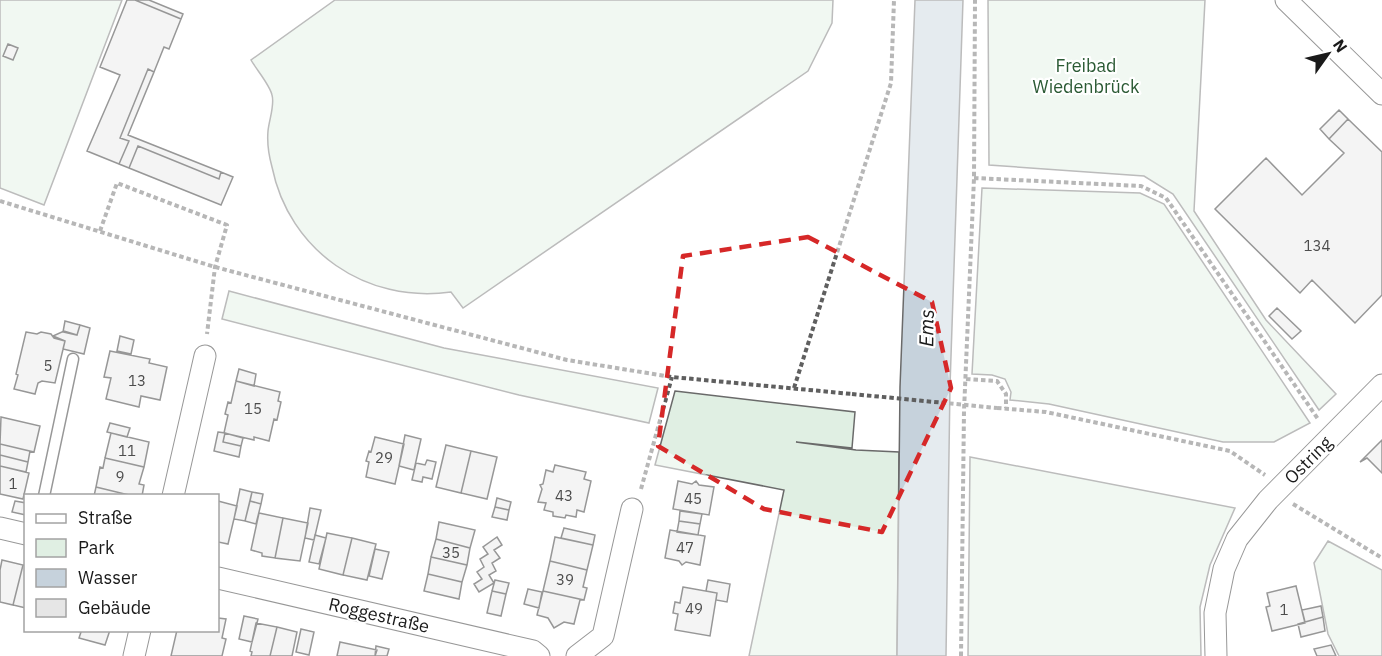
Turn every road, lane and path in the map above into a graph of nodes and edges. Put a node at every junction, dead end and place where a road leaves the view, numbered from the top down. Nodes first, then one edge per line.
1 (894, 0) edge
2 (975, 0) edge
3 (1286, 0) edge
4 (1382, 94) edge
5 (974, 178) junction
6 (0, 201) edge
7 (100, 231) junction
8 (215, 267) junction
9 (205, 356) joint
10 (73, 359) dead end
11 (672, 377) junction
12 (966, 379) junction
13 (1382, 385) edge
14 (794, 388) junction
15 (1006, 408) junction
16 (1331, 437) junction
17 (647, 464) dead end
18 (1278, 490) junction
19 (44, 494) edge
20 (173, 494) edge
21 (1296, 507) dead end
22 (632, 509) dead end
23 (0, 528) edge
24 (24, 534) edge
25 (1382, 558) edge
26 (219, 578) edge
27 (140, 632) edge
28 (134, 656) edge
29 (539, 656) edge
30 (577, 656) edge
31 (961, 656) edge
32 (1216, 656) edge

1 - 14 path
2 - 5 path
3 - 4 street
5 - 12 path
5 - 16 path
6 - 7 path
7 - 8 path
7 - 8 path
8 - 9 path
8 - 11 path
9 - 20 street
10 - 19 lane
11 - 14 path
11 - 17 path
12 - 15 path
12 - 31 path
13 - 16 street, Ostring
14 - 15 path, bridge
15 - 18 path
16 - 18 street, Ostring
18 - 32 street, Ostring
21 - 25 path
22 - 30 street
23 - 24 street
26 - 29 street, Roggestraße
27 - 28 street

